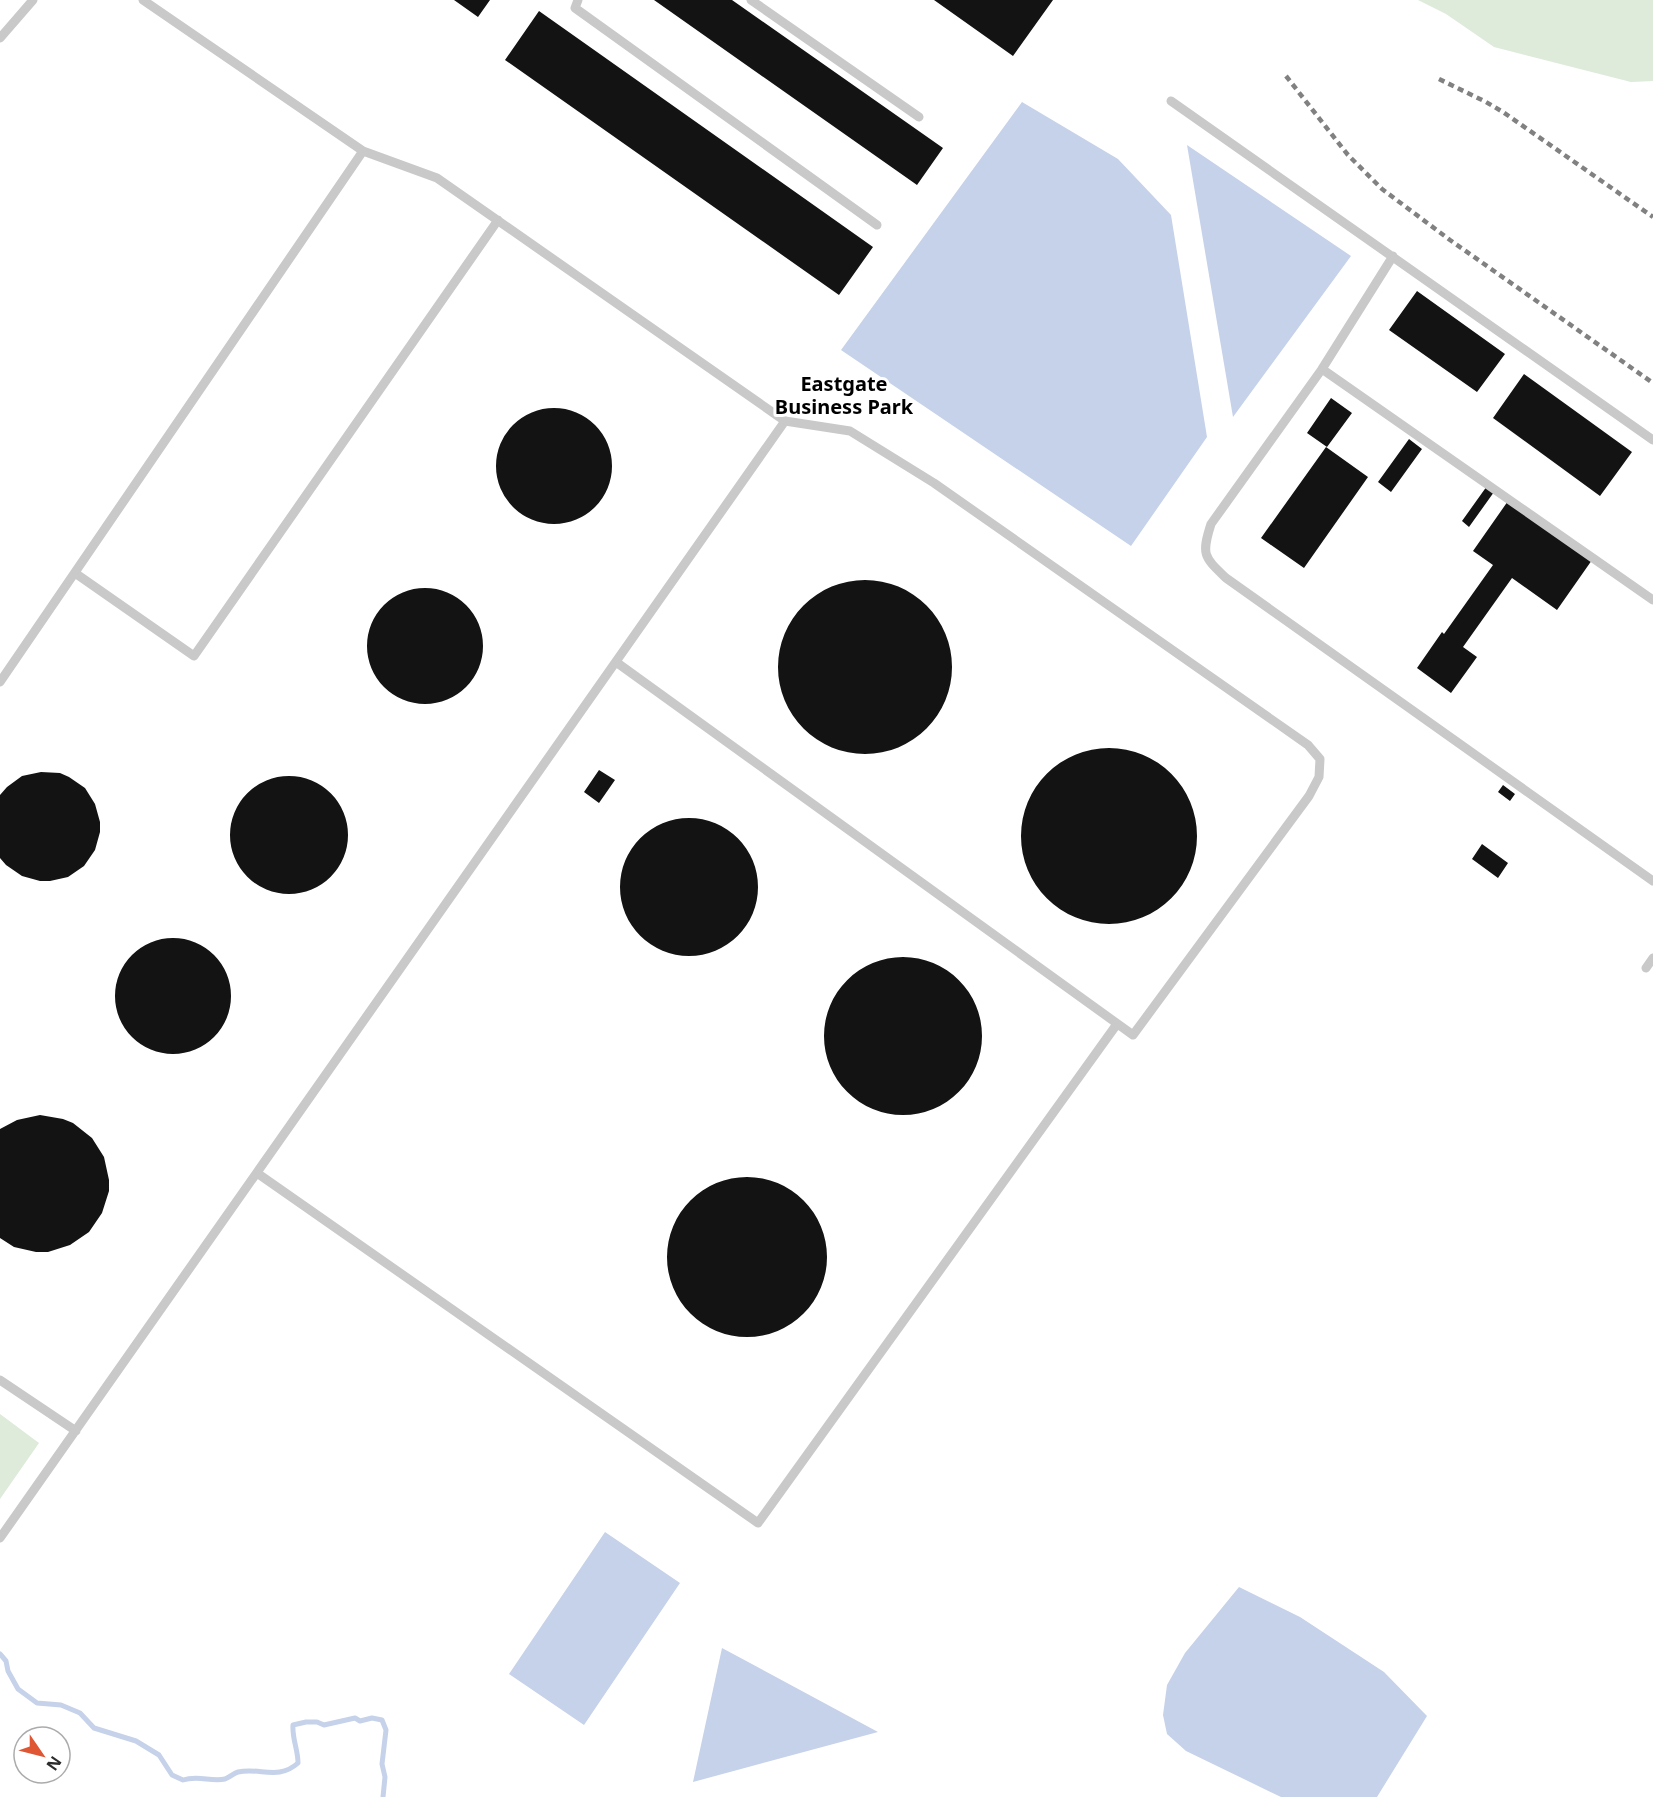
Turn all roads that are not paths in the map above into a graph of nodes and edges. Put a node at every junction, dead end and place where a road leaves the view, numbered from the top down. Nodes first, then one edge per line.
1 (33, 0) edge
2 (143, 0) edge
3 (578, 0) edge
4 (751, 0) edge
5 (0, 38) edge
6 (1172, 100) dead end
7 (920, 117) dead end
8 (363, 151) junction
9 (498, 220) junction
10 (877, 225) dead end
11 (1393, 256) junction
12 (1322, 369) junction
13 (785, 421) junction
14 (1653, 440) edge
15 (75, 573) junction
16 (1653, 600) edge
17 (616, 662) junction
18 (0, 682) edge
19 (1653, 881) edge
20 (1653, 958) edge
21 (1646, 968) dead end
22 (1117, 1024) junction
23 (257, 1173) junction
24 (0, 1380) edge
25 (76, 1431) junction
26 (0, 1538) edge

1 - 5 lane
2 - 8 lane
3 - 10 lane
4 - 7 lane
6 - 11 lane
8 - 9 lane
8 - 15 lane
9 - 13 lane
9 - 15 lane
11 - 12 lane
11 - 14 lane
12 - 16 lane
12 - 19 lane
13 - 17 lane
13 - 22 lane
15 - 18 lane
17 - 22 lane
17 - 23 lane
20 - 21 lane
22 - 23 lane
23 - 25 lane
24 - 25 lane
25 - 26 lane

